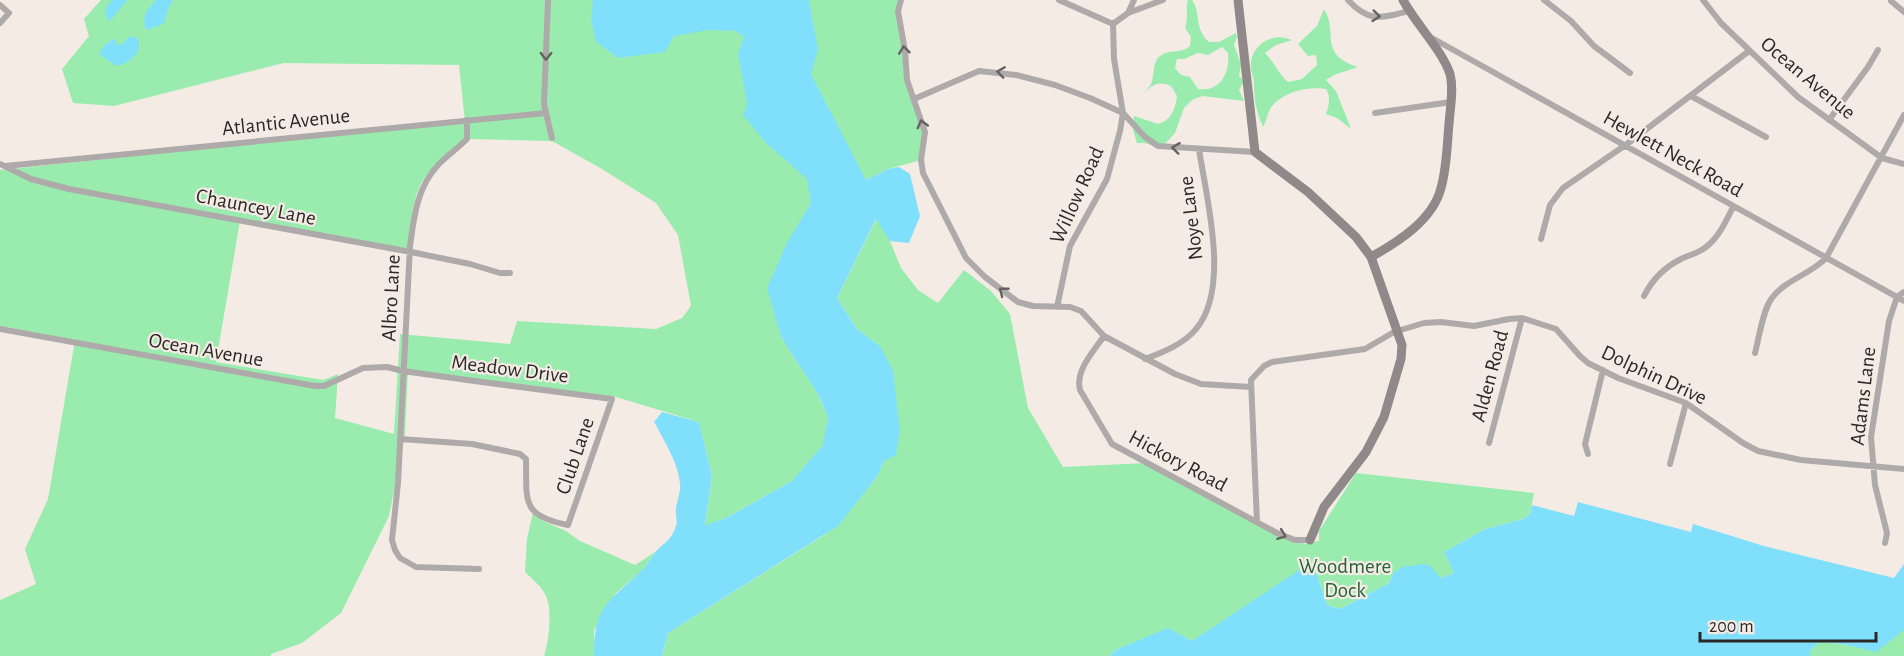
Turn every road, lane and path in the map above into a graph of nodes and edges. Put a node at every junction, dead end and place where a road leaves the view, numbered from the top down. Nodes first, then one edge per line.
1 (548, 0) edge
2 (901, 0) edge
3 (1059, 0) edge
4 (1134, 0) edge
5 (1163, 0) edge
6 (1238, 0) edge
7 (1348, 0) edge
8 (1404, 0) edge
9 (1544, 0) edge
10 (1703, 0) edge
11 (1891, 1) edge
12 (0, 5) edge
13 (1409, 12) junction
14 (1904, 12) edge
15 (1128, 13) junction
16 (0, 23) edge
17 (1113, 24) junction
18 (1426, 35) junction
19 (1878, 50) dead end
20 (1749, 51) junction
21 (1629, 73) dead end
22 (1691, 96) junction
23 (914, 99) junction
24 (1451, 102) junction
25 (546, 113) junction
26 (1123, 113) junction
27 (1375, 113) dead end
28 (1904, 115) edge
29 (467, 120) junction
30 (1829, 120) junction
31 (1766, 137) dead end
32 (552, 138) dead end
33 (1624, 146) junction
34 (1199, 149) junction
35 (1255, 152) junction
36 (1882, 158) junction
37 (1904, 164) edge
38 (2, 165) edge
39 (1733, 207) junction
40 (1541, 238) dead end
41 (411, 252) junction
42 (1371, 257) junction
43 (1826, 258) junction
44 (510, 273) dead end
45 (1904, 292) edge
46 (1644, 296) dead end
47 (1897, 297) junction
48 (1904, 301) edge
49 (1058, 307) junction
50 (1522, 318) junction
51 (0, 328) edge
52 (1398, 331) junction
53 (1104, 336) junction
54 (1755, 353) dead end
55 (1146, 359) junction
56 (1603, 370) junction
57 (403, 371) junction
58 (1251, 387) junction
59 (612, 399) joint
60 (1686, 403) junction
61 (400, 439) junction
62 (1489, 443) dead end
63 (1588, 454) dead end
64 (1670, 464) dead end
65 (1873, 466) junction
66 (1904, 470) edge
67 (1257, 522) junction
68 (1310, 540) joint
69 (1885, 543) dead end
70 (479, 569) dead end

1 -> 25 street
23 -> 2 street
3 - 17 street
4 - 15 street
5 - 15 street
6 - 35 street
7 -> 13 street
8 - 13 street
9 - 21 street
10 - 20 street, Ocean Avenue
11 - 14 street
12 - 16 street
13 - 18 street
15 - 17 street
17 - 26 street, Willow Road
18 - 24 street
18 - 33 street, Hewlett Neck Road
19 - 30 street
20 - 22 street
20 - 30 street, Ocean Avenue
22 - 31 street
22 - 33 street
26 -> 23 street
49 -> 23 street
24 - 27 street
24 - 42 street
25 - 29 street, Atlantic Avenue
25 - 32 street
34 -> 26 street
26 - 49 street, Willow Road
28 - 36 street
29 - 38 street, Atlantic Avenue
29 - 41 street, Albro Lane
30 - 36 street, Ocean Avenue
33 - 39 street, Hewlett Neck Road
33 - 40 street
34 - 35 street
34 - 55 street, Noye Lane
35 - 42 street
36 - 37 street, Ocean Avenue
36 - 43 street
38 - 41 street, Chauncey Lane
39 - 43 street, Hewlett Neck Road
39 - 46 street
41 - 44 street, Chauncey Lane
41 - 57 street, Albro Lane
42 - 52 street
43 - 47 street, Hewlett Neck Road
43 - 54 street
45 - 47 street
47 - 48 street, Hewlett Neck Road
47 - 65 street, Adams Lane
49 - 53 street
50 - 52 street, Dolphin Drive
50 - 56 street, Dolphin Drive
50 - 62 street, Alden Road
51 - 57 street, Ocean Avenue
52 - 58 street, Dolphin Drive
52 - 68 street
53 - 55 street
53 - 67 street, Hickory Road
55 - 58 street
56 - 60 street, Dolphin Drive
56 - 63 street
57 - 59 street, Meadow Drive
57 - 61 street, Albro Lane
58 - 67 street
59 - 61 street, Club Lane
60 - 64 street
60 - 65 street, Dolphin Drive
61 - 70 street, Albro Lane
65 - 66 street, Dolphin Drive
65 - 69 street, Adams Lane
67 -> 68 street, Hickory Road

